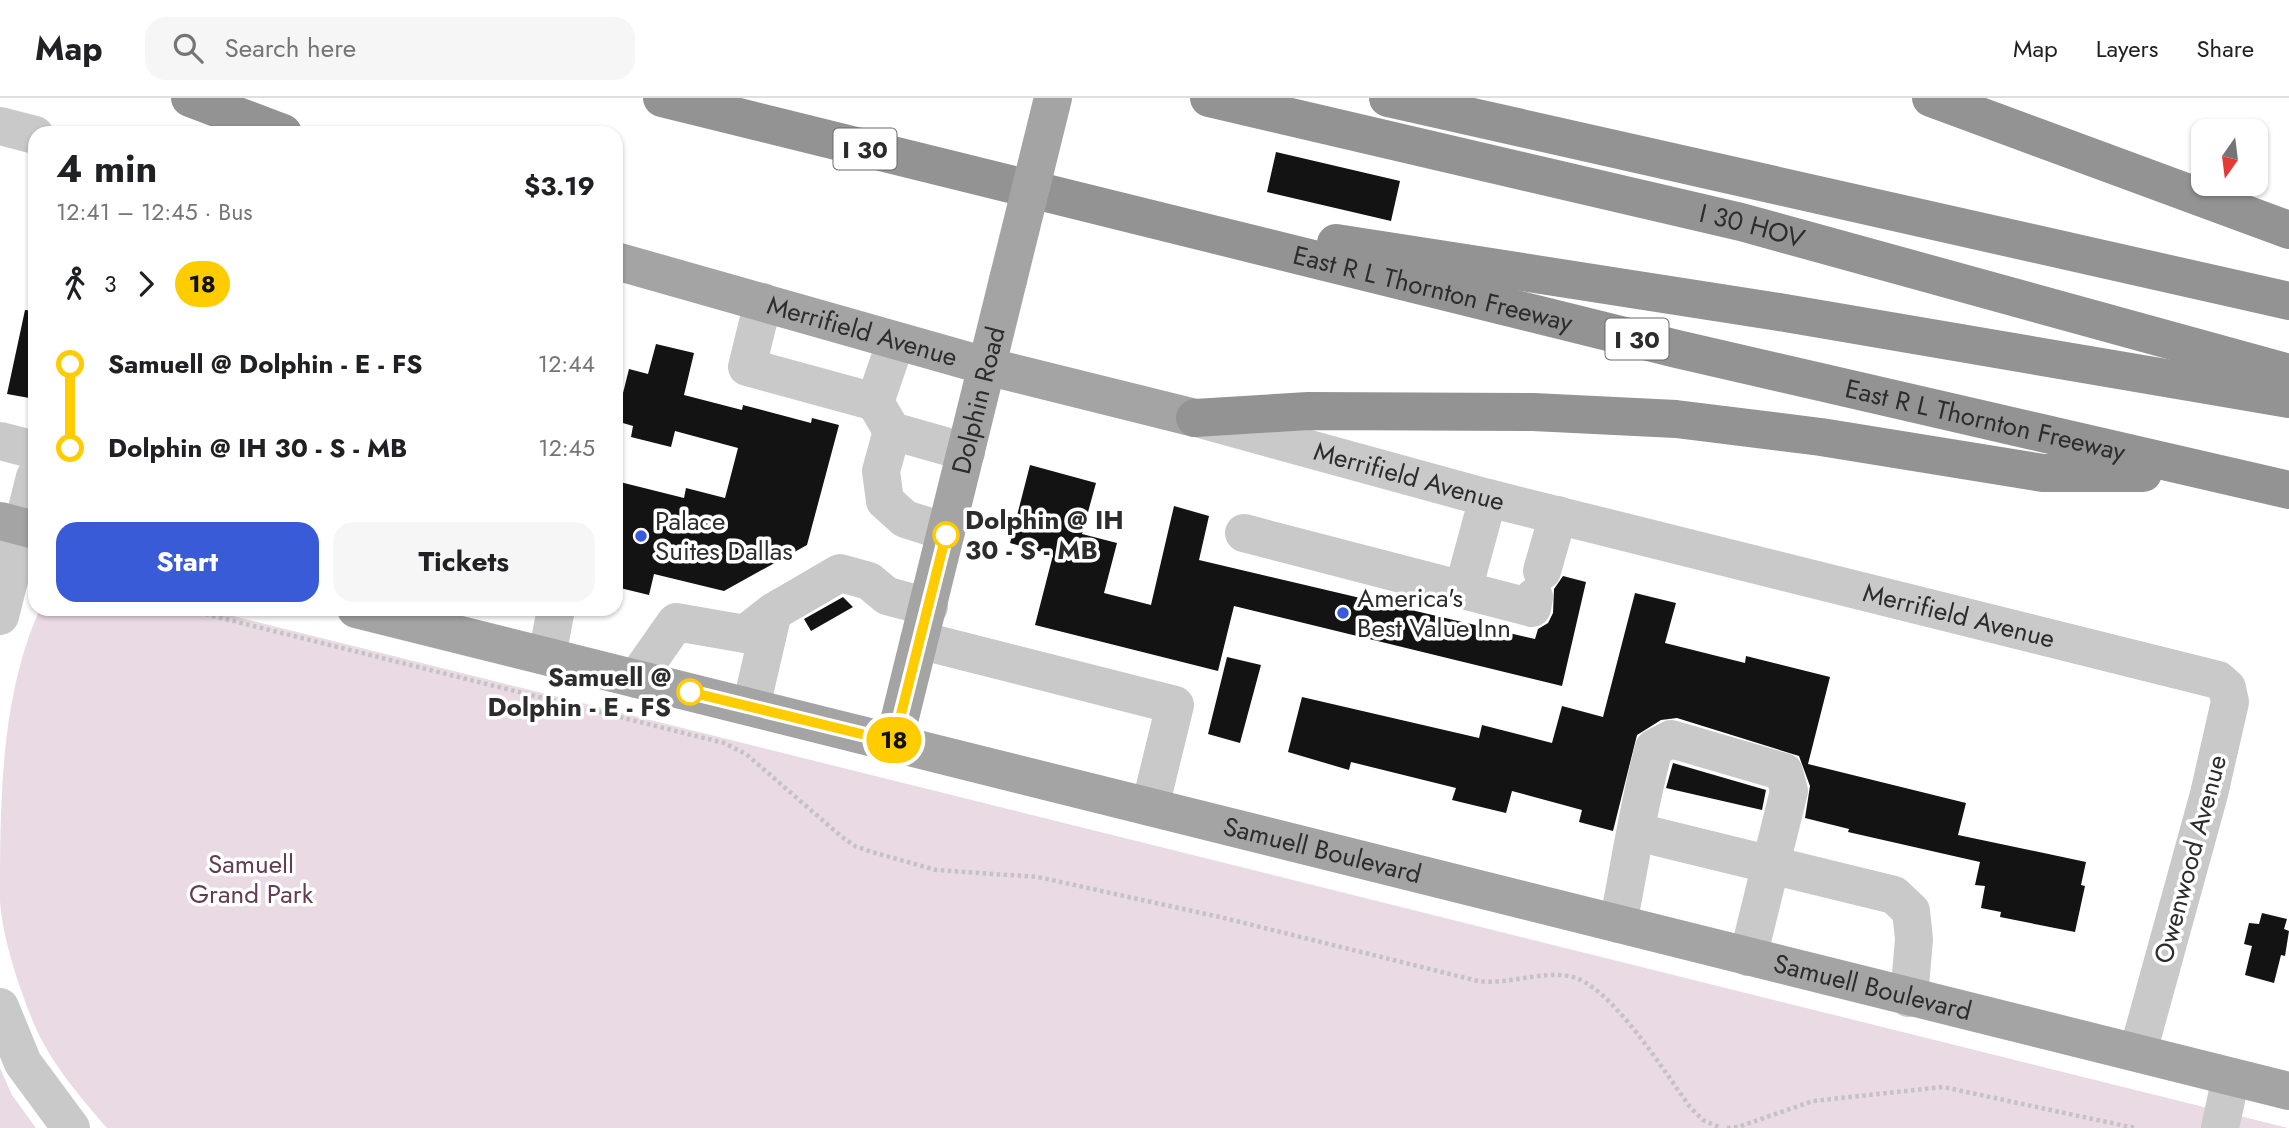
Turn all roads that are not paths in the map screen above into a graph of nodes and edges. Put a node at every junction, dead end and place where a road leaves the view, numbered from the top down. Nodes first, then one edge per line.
1 (190, 98) edge
2 (662, 98) edge
3 (1053, 98) edge
4 (1209, 98) edge
5 (1388, 98) edge
6 (1931, 98) edge
7 (1507, 125) junction
8 (264, 126) edge
9 (0, 127) edge
10 (28, 133) edge
11 (1068, 201) junction
12 (2289, 230) edge
13 (623, 263) edge
14 (2289, 301) edge
15 (763, 302) junction
16 (895, 341) junction
17 (986, 366) junction
18 (2289, 367) edge
19 (2289, 373) edge
20 (2289, 399) edge
21 (883, 417) junction
22 (1195, 418) junction
23 (0, 441) edge
24 (28, 448) edge
25 (966, 452) junction
26 (2208, 473) junction
27 (2289, 490) edge
28 (28, 498) edge
29 (1488, 498) junction
30 (1558, 515) junction
31 (19, 526) edge
32 (946, 532) junction
33 (1244, 533) dead end
34 (1463, 590) junction
35 (773, 612) junction
36 (0, 616) edge
37 (384, 616) edge
38 (555, 616) edge
39 (924, 624) junction
40 (547, 656) junction
41 (2208, 676) joint
42 (636, 678) junction
43 (751, 707) junction
44 (894, 742) junction
45 (1150, 807) junction
46 (1637, 832) junction
47 (1772, 864) junction
48 (1618, 924) junction
49 (1748, 957) junction
50 (1909, 998) junction
51 (0, 1007) edge
52 (2137, 1052) junction
53 (2231, 1077) junction
54 (2289, 1091) edge
55 (71, 1128) edge
56 (2220, 1128) edge

1 - 8 highway
2 - 11 highway, East R L Thornton Freeway / I 30
3 - 17 main road, Dolphin Road, bridge
4 - 19 highway, I 30 HOV
5 - 7 highway
6 - 12 highway
7 - 14 highway
7 - 18 highway
9 - 10 street
11 - 20 highway
11 - 26 highway, East R L Thornton Freeway / I 30
13 - 15 main road, Merrifield Avenue
15 - 16 main road, Merrifield Avenue
15 - 21 street
16 - 17 main road, Merrifield Avenue
16 - 21 street
17 - 22 main road, Merrifield Avenue
17 - 25 main road, Dolphin Road
21 - 25 street
21 - 32 street
22 - 26 highway
22 - 29 street, Merrifield Avenue
23 - 24 street
25 - 32 main road, Dolphin Road
26 - 27 highway, East R L Thornton Freeway / I 30
28 - 31 street
29 - 30 street, Merrifield Avenue
29 - 34 street
30 - 34 street
30 - 41 street, Merrifield Avenue
31 - 36 street
32 - 39 main road, Dolphin Road
33 - 34 street
35 - 39 street
35 - 42 street
35 - 43 street
37 - 40 main road, Samuell Boulevard
38 - 40 street
39 - 44 main road, Dolphin Road
39 - 45 street
40 - 42 main road, Samuell Boulevard
41 - 52 street, Owenwood Avenue
42 - 43 main road, Samuell Boulevard
43 - 44 main road, Samuell Boulevard
44 - 45 main road, Samuell Boulevard
45 - 48 main road, Samuell Boulevard
46 - 47 street
46 - 47 street
46 - 48 street
47 - 49 street
47 - 50 street
48 - 49 main road, Samuell Boulevard
49 - 50 main road, Samuell Boulevard
50 - 52 main road, Samuell Boulevard
51 - 55 street
52 - 53 main road, Samuell Boulevard
53 - 54 main road, Samuell Boulevard
53 - 56 street

